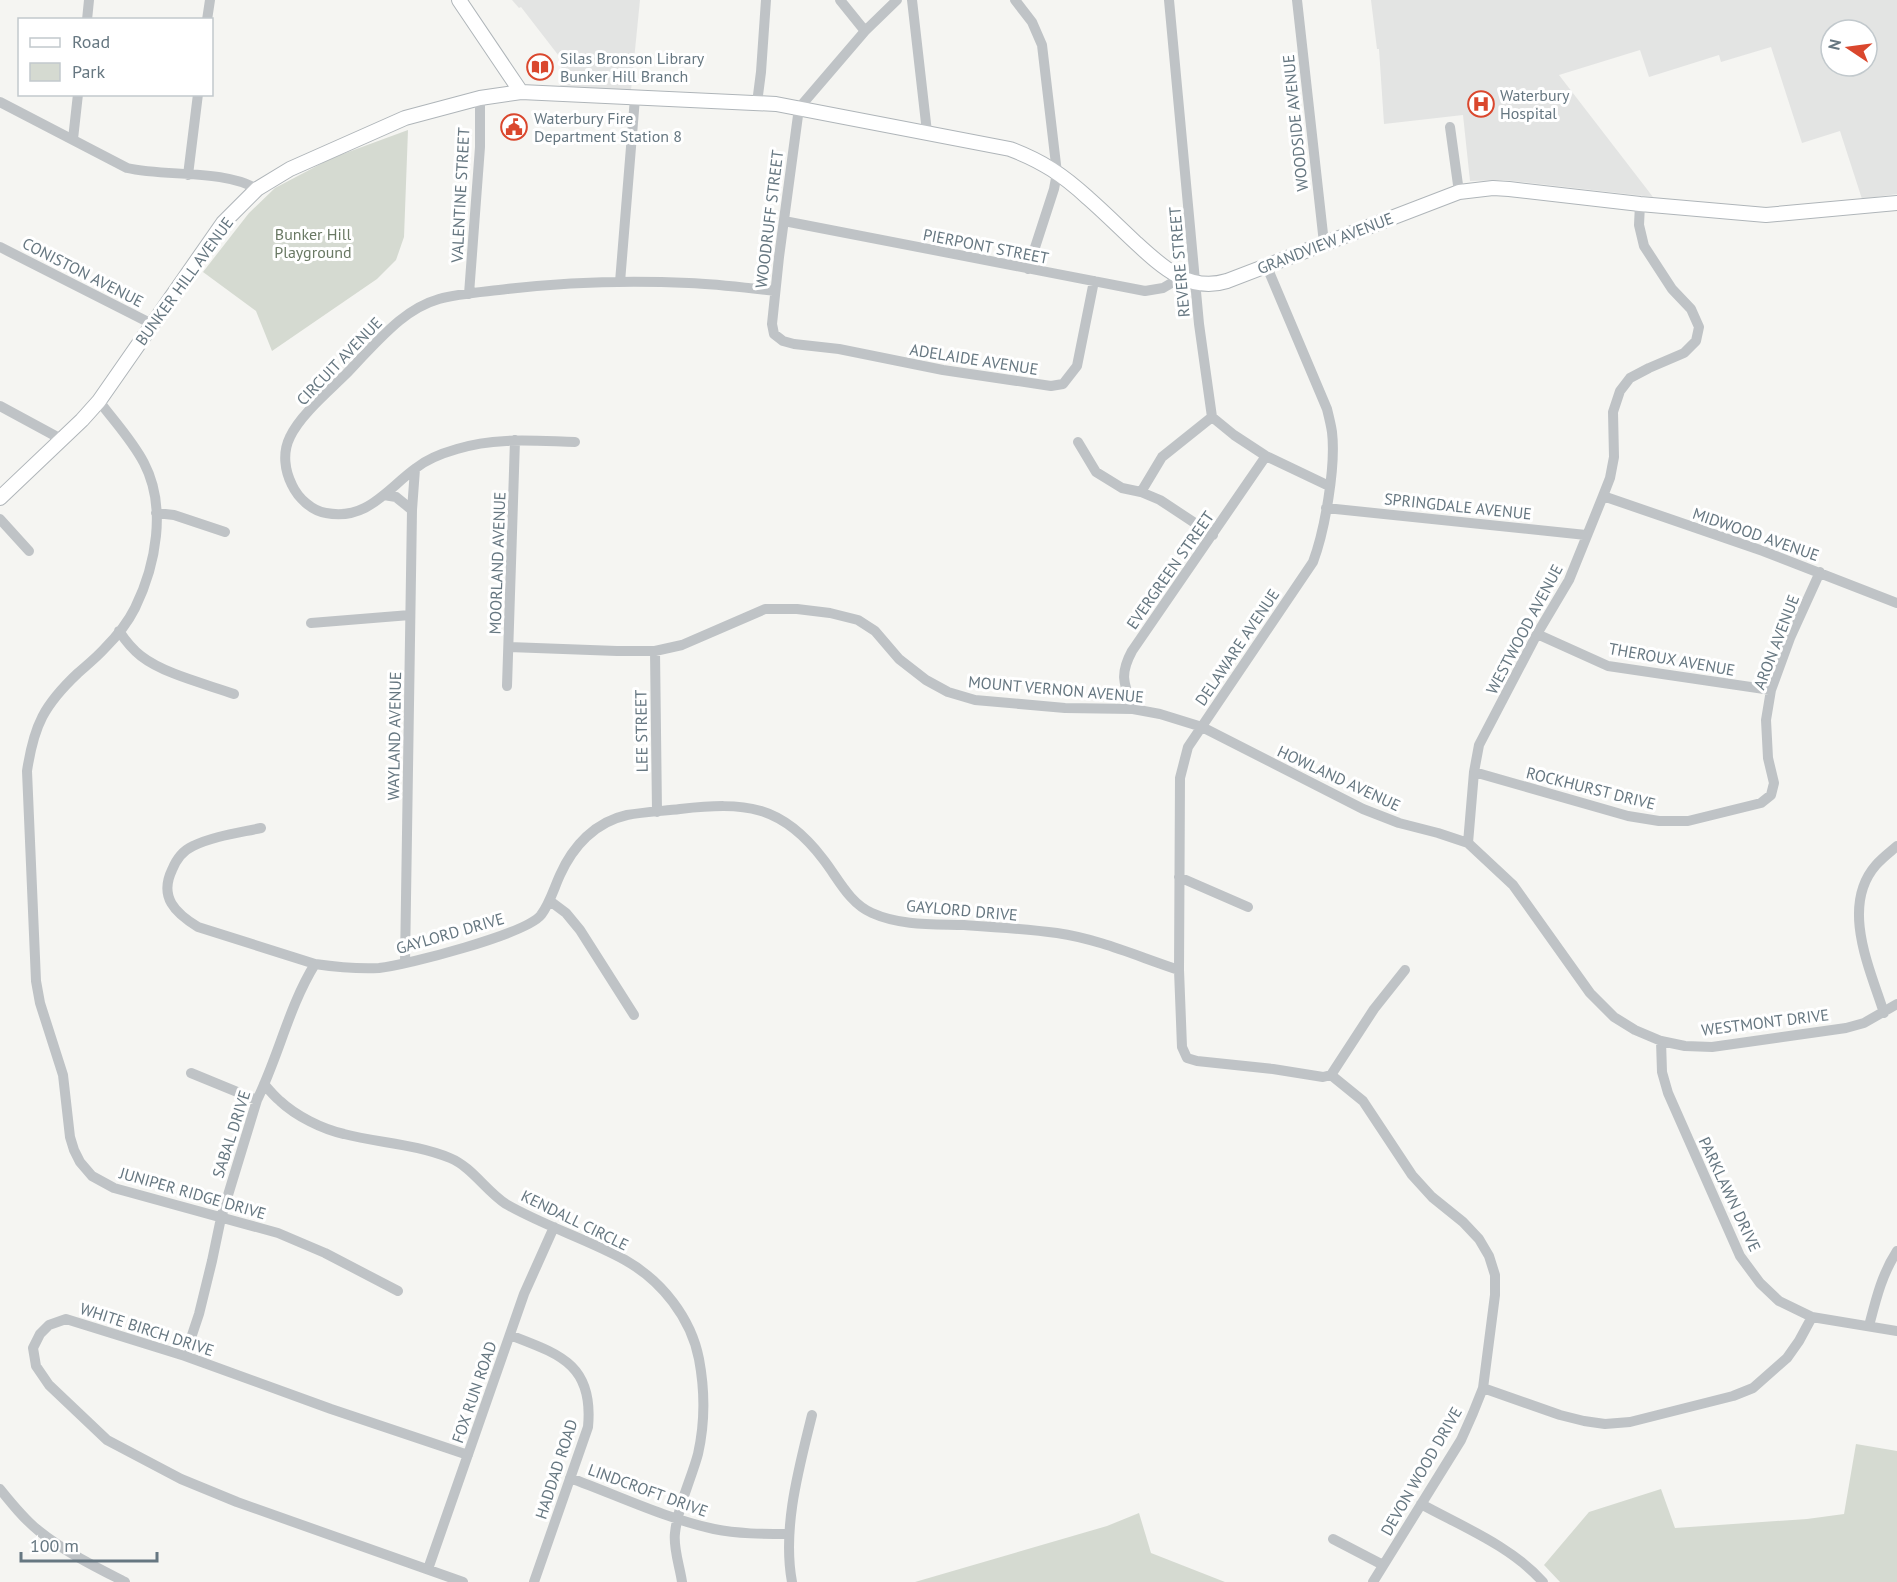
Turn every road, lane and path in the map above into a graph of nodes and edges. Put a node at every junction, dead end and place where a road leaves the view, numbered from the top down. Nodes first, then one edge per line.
1 (89, 0) edge
2 (210, 0) edge
3 (459, 0) edge
4 (766, 0) edge
5 (840, 0) edge
6 (897, 0) edge
7 (912, 0) edge
8 (1015, 0) edge
9 (1169, 0) edge
10 (1297, 0) edge
11 (87, 18) edge
12 (207, 18) edge
13 (865, 31) junction
14 (521, 92) junction
15 (78, 96) edge
16 (198, 96) edge
17 (480, 98) junction
18 (635, 98) junction
19 (0, 102) edge
20 (757, 103) junction
21 (799, 108) junction
22 (1450, 127) dead end
23 (927, 132) junction
24 (73, 139) junction
25 (1057, 173) junction
26 (188, 175) junction
27 (257, 189) junction
28 (1459, 192) junction
29 (1897, 203) edge
30 (1640, 204) junction
31 (784, 221) junction
32 (1324, 243) junction
33 (0, 247) edge
34 (1266, 267) junction
35 (1028, 268) junction
36 (1180, 278) junction
37 (1094, 281) junction
38 (620, 282) junction
39 (1196, 283) junction
40 (775, 291) junction
41 (469, 294) junction
42 (152, 324) junction
43 (774, 334) joint
44 (99, 401) junction
45 (0, 406) edge
46 (1212, 417) junction
47 (61, 439) junction
48 (515, 440) junction
49 (575, 442) dead end
50 (1078, 442) dead end
51 (1266, 456) junction
52 (415, 469) junction
53 (1329, 486) junction
54 (1141, 492) junction
55 (384, 495) junction
56 (1603, 496) junction
57 (0, 498) edge
58 (1326, 508) junction
59 (412, 510) junction
60 (156, 513) junction
61 (0, 519) edge
62 (225, 532) dead end
63 (1213, 535) junction
64 (1586, 535) junction
65 (29, 551) dead end
66 (1820, 572) junction
67 (1897, 603) edge
68 (410, 615) junction
69 (311, 623) dead end
70 (119, 631) junction
71 (1538, 634) junction
72 (509, 647) junction
73 (656, 651) junction
74 (507, 686) dead end
75 (1771, 690) junction
76 (234, 694) dead end
77 (1132, 709) junction
78 (1202, 726) junction
79 (1474, 772) junction
80 (1771, 795) joint
81 (657, 812) junction
82 (261, 828) dead end
83 (1468, 843) junction
84 (1897, 846) edge
85 (1179, 878) junction
86 (549, 901) junction
87 (1248, 907) dead end
88 (405, 963) junction
89 (315, 964) junction
90 (1179, 970) junction
91 (1405, 970) dead end
92 (1897, 1004) edge
93 (1884, 1013) junction
94 (634, 1015) dead end
95 (1661, 1041) junction
96 (191, 1073) dead end
97 (1331, 1075) junction
98 (264, 1084) junction
99 (257, 1100) junction
100 (221, 1218) junction
101 (554, 1227) junction
102 (1897, 1251) edge
103 (398, 1290) dead end
104 (1812, 1317) junction
105 (1869, 1326) junction
106 (1897, 1331) edge
107 (510, 1335) junction
108 (184, 1356) junction
109 (1483, 1388) junction
110 (812, 1415) dead end
111 (468, 1455) junction
112 (570, 1478) junction
113 (0, 1489) edge
114 (1422, 1504) junction
115 (678, 1519) junction
116 (788, 1534) junction
117 (1333, 1539) dead end
118 (1383, 1565) junction
119 (428, 1569) junction
120 (125, 1582) edge
121 (463, 1582) edge
122 (534, 1582) edge
123 (682, 1582) edge
124 (792, 1582) edge
125 (1373, 1582) edge
126 (1543, 1582) edge

1 - 11 street
2 - 12 street
3 - 14 main road
4 - 20 street
5 - 13 street
6 - 13 street
7 - 23 street
8 - 25 street
9 - 39 street, REVERE STREET
10 - 32 street, WOODSIDE AVENUE
13 - 21 street
14 - 17 main road, BUNKER HILL AVENUE
14 - 18 main road, BUNKER HILL AVENUE
15 - 24 street
16 - 26 street
17 - 27 main road, BUNKER HILL AVENUE
17 - 41 street, VALENTINE STREET
18 - 20 main road, BUNKER HILL AVENUE
18 - 38 street
19 - 24 street
20 - 21 main road, BUNKER HILL AVENUE
21 - 23 main road, GRANDVIEW AVENUE
21 - 31 street, WOODRUFF STREET
22 - 28 street
23 - 25 main road, GRANDVIEW AVENUE
24 - 26 street
25 - 35 street
25 - 36 main road, GRANDVIEW AVENUE
26 - 27 street
27 - 42 main road, BUNKER HILL AVENUE
28 - 30 main road, GRANDVIEW AVENUE
28 - 32 main road, GRANDVIEW AVENUE
29 - 30 main road, GRANDVIEW AVENUE
30 - 56 street, WESTWOOD AVENUE
31 - 35 street, PIERPONT STREET
31 - 40 street, WOODRUFF STREET
32 - 34 main road, GRANDVIEW AVENUE
33 - 42 street, CONISTON AVENUE
34 - 39 main road, GRANDVIEW AVENUE
34 - 53 street, DELAWARE AVENUE
35 - 37 street, PIERPONT STREET
36 - 37 street, PIERPONT STREET
36 - 39 main road, GRANDVIEW AVENUE
37 - 43 street, ADELAIDE AVENUE
38 - 40 street, CIRCUIT AVENUE
38 - 41 street, CIRCUIT AVENUE
39 - 46 street, REVERE STREET
40 - 43 street, WOODRUFF STREET
41 - 55 street, CIRCUIT AVENUE
42 - 44 main road, BUNKER HILL AVENUE
44 - 47 main road, BUNKER HILL AVENUE
44 - 60 street, JUNIPER RIDGE DRIVE
45 - 47 street
46 - 51 street
46 - 54 street
47 - 57 main road, BUNKER HILL AVENUE
48 - 49 street, CIRCUIT AVENUE
48 - 52 street, CIRCUIT AVENUE
48 - 72 street, MOORLAND AVENUE
50 - 54 street
51 - 53 street
51 - 63 street, EVERGREEN STREET
52 - 55 street, CIRCUIT AVENUE
52 - 59 street, WAYLAND AVENUE
53 - 58 street, DELAWARE AVENUE
54 - 63 street
55 - 59 street
56 - 64 street, WESTWOOD AVENUE
56 - 66 street, MIDWOOD AVENUE
58 - 64 street, SPRINGDALE AVENUE
58 - 78 street, DELAWARE AVENUE
59 - 68 street, WAYLAND AVENUE
60 - 62 street
60 - 70 street, JUNIPER RIDGE DRIVE
61 - 65 street
63 - 77 street, EVERGREEN STREET
64 - 71 street, WESTWOOD AVENUE
66 - 67 street, MIDWOOD AVENUE
66 - 75 street, ARON AVENUE
68 - 69 street
68 - 88 street, WAYLAND AVENUE
70 - 76 street
70 - 100 street, JUNIPER RIDGE DRIVE
71 - 75 street, THEROUX AVENUE
71 - 79 street, WESTWOOD AVENUE
72 - 73 street, MOUNT VERNON AVENUE
72 - 74 street, MOORLAND AVENUE
73 - 77 street, MOUNT VERNON AVENUE
73 - 81 street, LEE STREET
75 - 80 street, ARON AVENUE
77 - 78 street, MOUNT VERNON AVENUE
78 - 83 street, HOWLAND AVENUE
78 - 85 street, DELAWARE AVENUE
79 - 80 street, ROCKHURST DRIVE
79 - 83 street, WESTWOOD AVENUE
81 - 86 street, GAYLORD DRIVE
81 - 90 street, GAYLORD DRIVE
82 - 89 street, GAYLORD DRIVE
83 - 95 street, WESTMONT DRIVE
84 - 93 street
85 - 87 street
85 - 90 street, DELAWARE AVENUE
86 - 88 street, GAYLORD DRIVE
86 - 94 street
88 - 89 street, GAYLORD DRIVE
89 - 98 street, SABAL DRIVE
90 - 97 street, DELAWARE AVENUE
91 - 97 street
92 - 93 street, WESTMONT DRIVE
93 - 95 street, WESTMONT DRIVE
95 - 104 street, PARKLAWN DRIVE
96 - 99 street
97 - 109 street, DEVON WOOD DRIVE
98 - 99 street, SABAL DRIVE
98 - 101 street, KENDALL CIRCLE
99 - 100 street, SABAL DRIVE
100 - 103 street, JUNIPER RIDGE DRIVE
100 - 108 street, SABAL DRIVE
101 - 107 street, FOX RUN ROAD
101 - 115 street, KENDALL CIRCLE
102 - 105 street
104 - 105 street, PARKLAWN DRIVE
104 - 109 street
105 - 106 street, PARKLAWN DRIVE
107 - 111 street, FOX RUN ROAD
107 - 112 street, HADDAD ROAD
108 - 111 street, WHITE BIRCH DRIVE
108 - 119 street, WHITE BIRCH DRIVE
109 - 114 street, DEVON WOOD DRIVE
110 - 116 street
111 - 119 street, FOX RUN ROAD
112 - 115 street, LINDCROFT DRIVE
112 - 122 street, HADDAD ROAD
113 - 120 street
114 - 118 street, DEVON WOOD DRIVE
114 - 126 street
115 - 116 street, LINDCROFT DRIVE
115 - 123 street, KENDALL CIRCLE
116 - 124 street
117 - 118 street
118 - 125 street, DEVON WOOD DRIVE
119 - 121 street, WHITE BIRCH DRIVE

